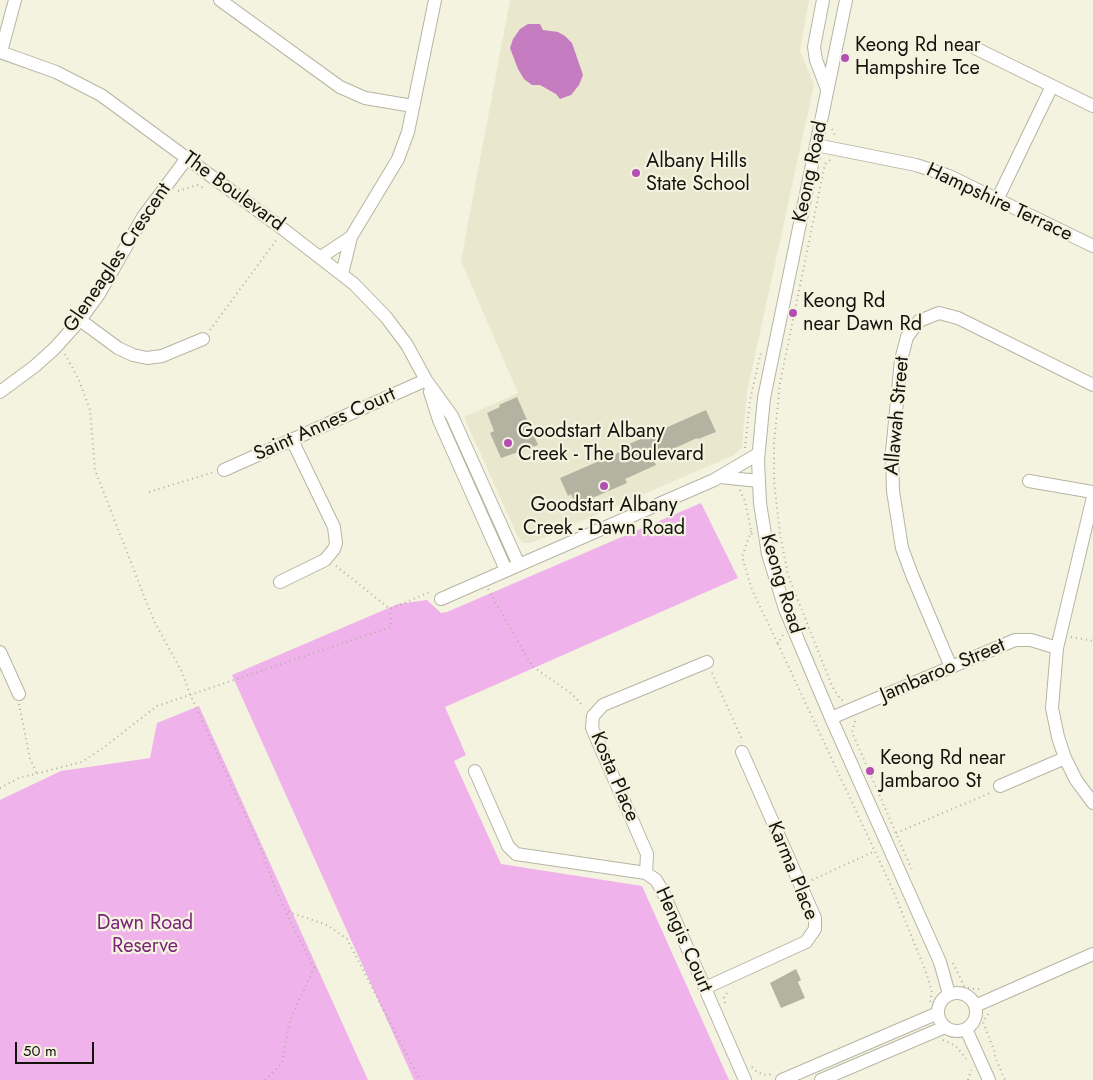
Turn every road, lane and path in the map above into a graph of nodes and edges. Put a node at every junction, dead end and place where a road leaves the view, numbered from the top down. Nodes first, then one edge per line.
1 (15, 0) edge
2 (220, 0) edge
3 (435, 0) edge
4 (823, 0) edge
5 (846, 0) edge
6 (974, 48) dead end
7 (0, 52) edge
8 (1052, 86) junction
9 (828, 90) junction
10 (413, 106) junction
11 (1093, 106) edge
12 (816, 145) junction
13 (187, 158) junction
14 (831, 159) dead end
15 (998, 200) junction
16 (283, 229) junction
17 (351, 237) junction
18 (1093, 246) edge
19 (321, 257) junction
20 (342, 274) junction
21 (80, 320) junction
22 (203, 339) joint
23 (59, 344) junction
24 (762, 346) dead end
25 (426, 380) junction
26 (1093, 385) edge
27 (0, 392) edge
28 (292, 440) junction
29 (742, 452) dead end
30 (758, 454) junction
31 (224, 470) joint
32 (720, 477) junction
33 (759, 481) junction
34 (1029, 481) dead end
35 (149, 492) dead end
36 (1093, 492) edge
37 (1093, 497) edge
38 (751, 531) dead end
39 (325, 560) junction
40 (519, 565) junction
41 (506, 570) junction
42 (483, 580) junction
43 (280, 582) dead end
44 (439, 594) joint
45 (390, 609) junction
46 (1062, 635) junction
47 (1093, 641) edge
48 (778, 644) dead end
49 (1057, 648) junction
50 (0, 652) edge
51 (707, 662) joint
52 (951, 667) junction
53 (19, 694) joint
54 (190, 694) junction
55 (847, 701) dead end
56 (593, 716) junction
57 (832, 718) junction
58 (855, 721) dead end
59 (742, 752) joint
60 (1065, 758) junction
61 (475, 771) dead end
62 (38, 774) junction
63 (1000, 786) joint
64 (0, 788) edge
65 (1093, 803) edge
66 (896, 832) junction
67 (875, 851) dead end
68 (646, 873) junction
69 (916, 877) dead end
70 (801, 885) junction
71 (286, 911) junction
72 (1093, 954) edge
73 (951, 959) dead end
74 (730, 976) junction
75 (988, 987) dead end
76 (705, 988) junction
77 (949, 994) junction
78 (725, 1004) dead end
79 (975, 1006) junction
80 (938, 1013) junction
81 (988, 1014) dead end
82 (945, 1027) junction
83 (966, 1029) junction
84 (936, 1041) dead end
85 (751, 1066) dead end
86 (779, 1077) edge
87 (265, 1080) edge
88 (420, 1080) edge
89 (744, 1080) edge
90 (821, 1080) edge
91 (968, 1080) edge
92 (989, 1080) edge
93 (1005, 1080) edge

1 - 7 street
2 - 10 street
3 - 10 street
4 - 9 street
5 - 9 street, Keong Road
6 - 8 street
7 - 13 street, The Boulevard
8 - 11 street
8 - 15 street
9 - 12 street, Keong Road
10 - 17 street
12 - 15 street, Hampshire Terrace
12 - 30 street, Keong Road
13 - 16 street, The Boulevard
13 - 21 street, Gleneagles Crescent
14 - 55 path
15 - 18 street, Hampshire Terrace
16 - 19 street, The Boulevard
16 - 22 path
17 - 19 street
17 - 20 street
19 - 20 street, The Boulevard
20 - 25 street, The Boulevard
21 - 22 street
21 - 23 street, Gleneagles Crescent
23 - 27 street, Gleneagles Crescent
23 - 54 path
24 - 29 path
25 - 28 street, Saint Annes Court
25 - 40 street, The Boulevard
25 - 41 street, The Boulevard
26 - 52 street, Allawah Street
28 - 31 street, Saint Annes Court
28 - 39 street
30 - 32 street
30 - 33 street, Keong Road
31 - 35 path
32 - 33 street
32 - 40 street
33 - 57 street, Keong Road
34 - 36 street
37 - 46 street
38 - 48 path
39 - 43 street
39 - 45 path
40 - 41 street
41 - 42 street
42 - 44 street
42 - 56 path
44 - 45 path
45 - 54 path
46 - 47 path
46 - 49 street
49 - 52 street, Jambaroo Street
49 - 60 street
50 - 53 street
51 - 56 street, Kosta Place
51 - 59 path
52 - 57 street, Jambaroo Street
53 - 62 path
54 - 62 path
54 - 71 path
56 - 68 street, Kosta Place
57 - 77 street, Keong Road
58 - 66 path
59 - 70 street, Karma Place
60 - 63 street
60 - 65 street
61 - 68 street, Hengis Court
62 - 64 path
63 - 66 path
66 - 69 path
67 - 70 path
68 - 76 street, Hengis Court
70 - 74 street, Karma Place
71 - 87 path
71 - 88 path
72 - 79 street
73 - 75 path
74 - 76 street, Karma Place
74 - 78 path
76 - 89 street, Hengis Court
77 - 79 street
77 - 80 street
79 - 83 street
80 - 82 street
80 - 86 street
81 - 93 path
82 - 83 street
82 - 90 street
83 - 92 street
84 - 91 path
85 - 86 path

